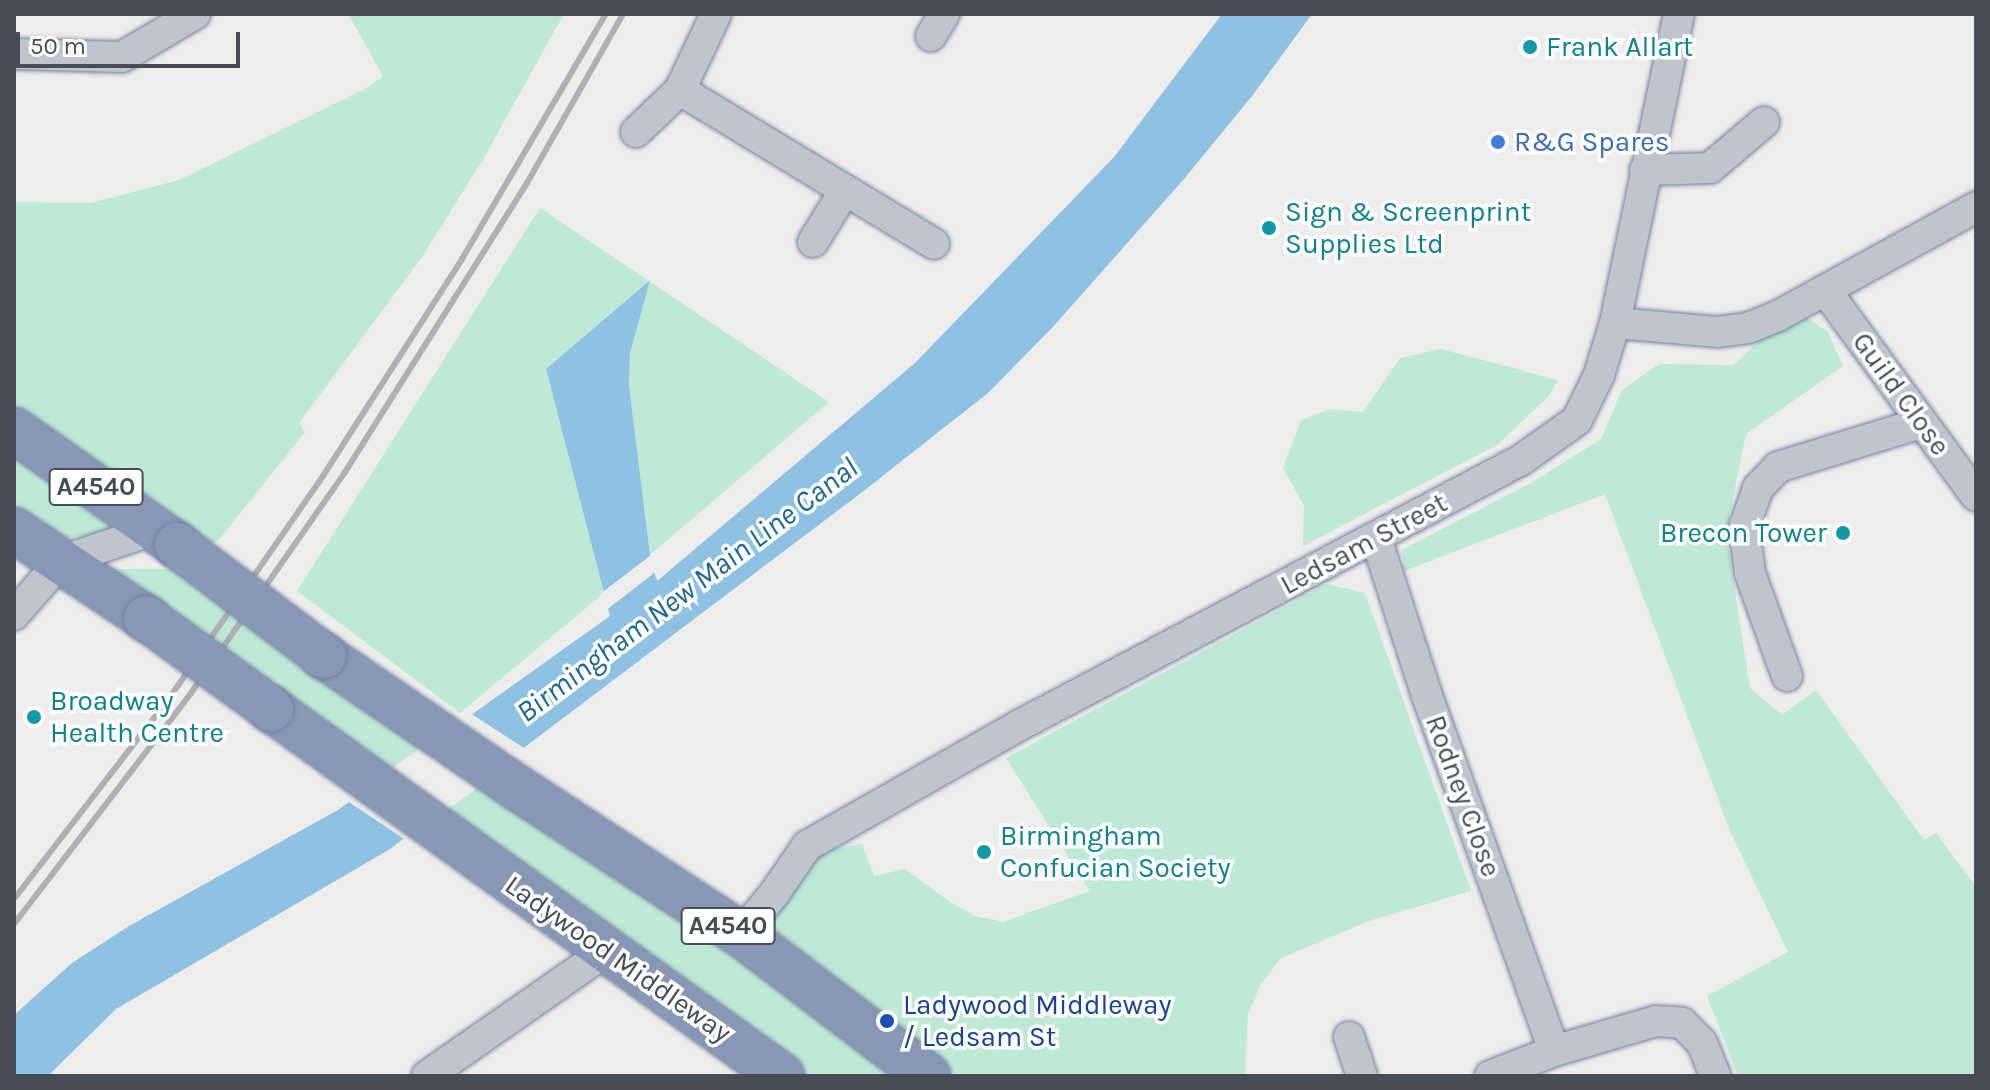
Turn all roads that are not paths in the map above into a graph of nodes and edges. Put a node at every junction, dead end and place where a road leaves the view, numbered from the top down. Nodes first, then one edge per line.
1 (195, 14) edge
2 (716, 14) edge
3 (1679, 14) edge
4 (14, 54) edge
5 (680, 90) junction
6 (1764, 122) dead end
7 (636, 132) dead end
8 (1645, 170) junction
9 (845, 190) junction
10 (1976, 207) edge
11 (813, 242) dead end
12 (934, 244) dead end
13 (1826, 291) junction
14 (1615, 323) junction
15 (1921, 423) junction
16 (14, 430) edge
17 (1976, 496) edge
18 (14, 530) edge
19 (166, 537) junction
20 (1376, 538) junction
21 (61, 561) junction
22 (14, 615) edge
23 (1787, 676) dead end
24 (741, 934) junction
25 (606, 951) junction
26 (1349, 1037) dead end
27 (1554, 1051) junction
28 (427, 1076) edge
29 (782, 1076) edge
30 (928, 1076) edge
31 (1362, 1076) edge
32 (1490, 1076) edge
33 (1715, 1076) edge

1 - 4 street
2 - 5 street
3 - 8 street, Ledsam Street
5 - 7 street
5 - 9 street
6 - 8 street
8 - 14 street, Ledsam Street
9 - 11 street
9 - 12 street
10 - 13 street
13 - 14 street
13 - 15 street, Guild Close
14 - 20 street, Ledsam Street
15 - 17 street, Guild Close
15 - 23 street
16 - 19 highway, A4540
18 - 21 highway, A4540
19 - 21 street
19 - 24 highway, A4540, bridge
20 - 24 street, Ledsam Street
20 - 27 street, Rodney Close
21 - 22 street
21 - 25 highway, Ladywood Middleway / A4540, bridge
24 - 30 highway, A4540
25 - 28 street
25 - 29 highway, Ladywood Middleway / A4540
26 - 31 street
27 - 32 street
27 - 33 street

